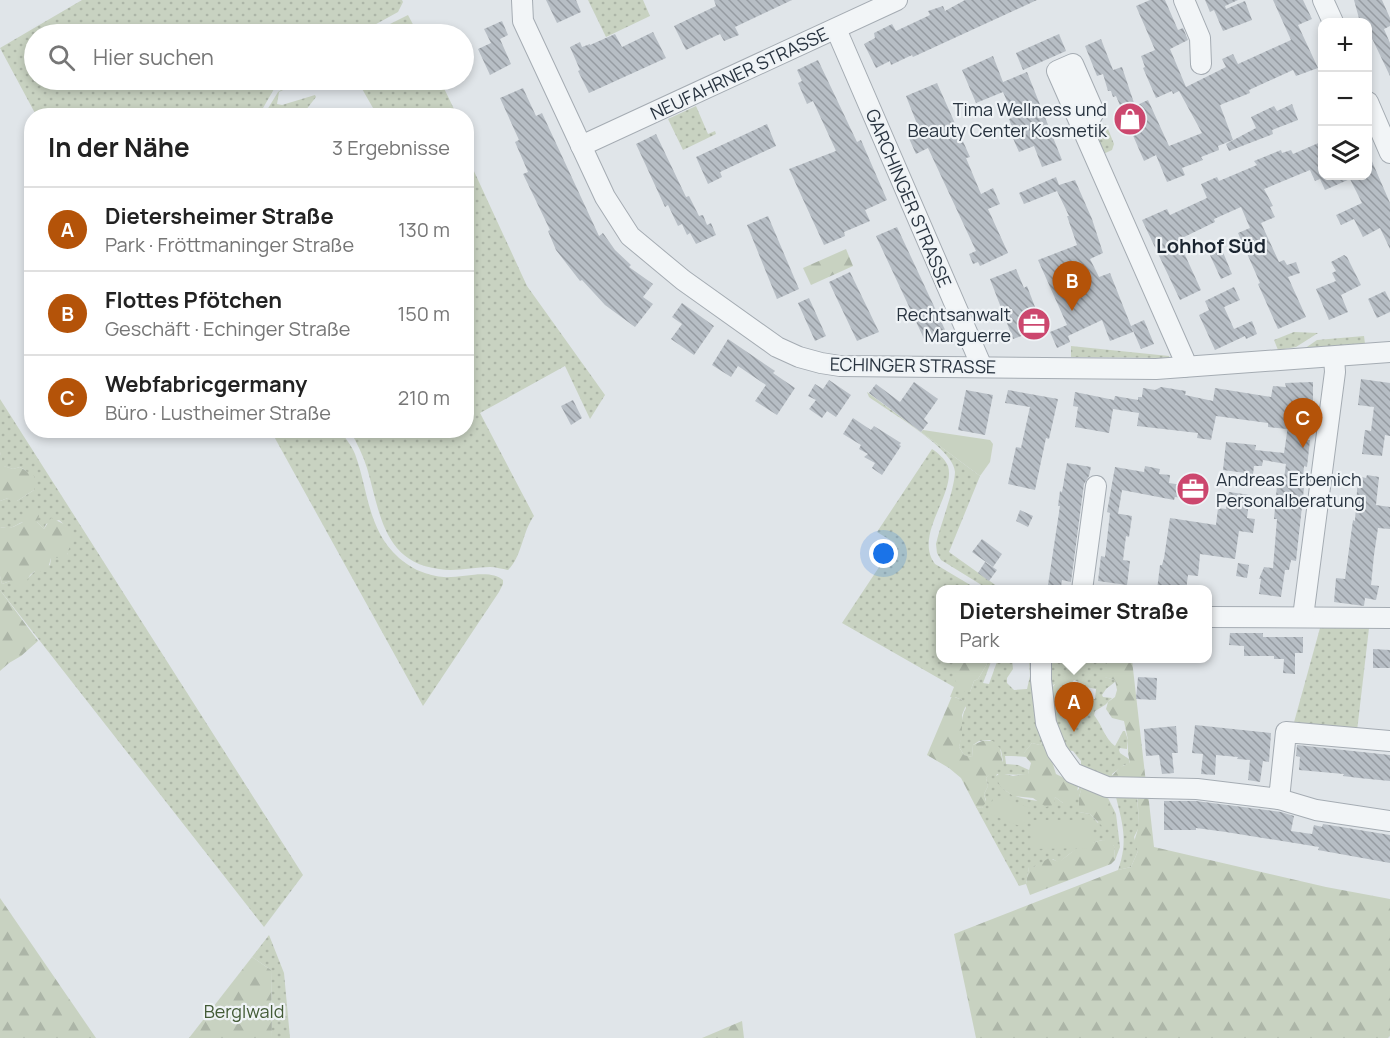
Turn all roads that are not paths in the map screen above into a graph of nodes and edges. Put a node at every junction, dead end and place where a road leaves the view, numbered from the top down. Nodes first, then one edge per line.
1 (522, 0) edge
2 (897, 0) edge
3 (1184, 0) edge
4 (1323, 0) edge
5 (1331, 18) edge
6 (836, 28) junction
7 (1201, 64) dead end
8 (1372, 111) edge
9 (1083, 132) dead end
10 (581, 146) junction
11 (1390, 153) edge
12 (1390, 352) edge
13 (1335, 357) junction
14 (982, 367) junction
15 (1184, 368) junction
16 (1096, 486) dead end
17 (1083, 585) edge
18 (1212, 617) edge
19 (1303, 617) junction
20 (1390, 618) edge
21 (1041, 663) edge
22 (1390, 741) edge
23 (1279, 799) junction
24 (1390, 821) edge

1 - 10 street, ECHINGER STRASSE
2 - 6 street, NEUFAHRNER STRASSE
3 - 7 street
4 - 5 street
6 - 10 street, NEUFAHRNER STRASSE
6 - 14 street, GARCHINGER STRASSE
8 - 11 street
9 - 15 street
10 - 14 street, ECHINGER STRASSE
12 - 13 street, ECHINGER STRASSE
13 - 15 street, ECHINGER STRASSE
13 - 19 street
14 - 15 street, ECHINGER STRASSE
16 - 17 street
18 - 19 street
19 - 20 street
21 - 23 street
22 - 23 street
23 - 24 street

